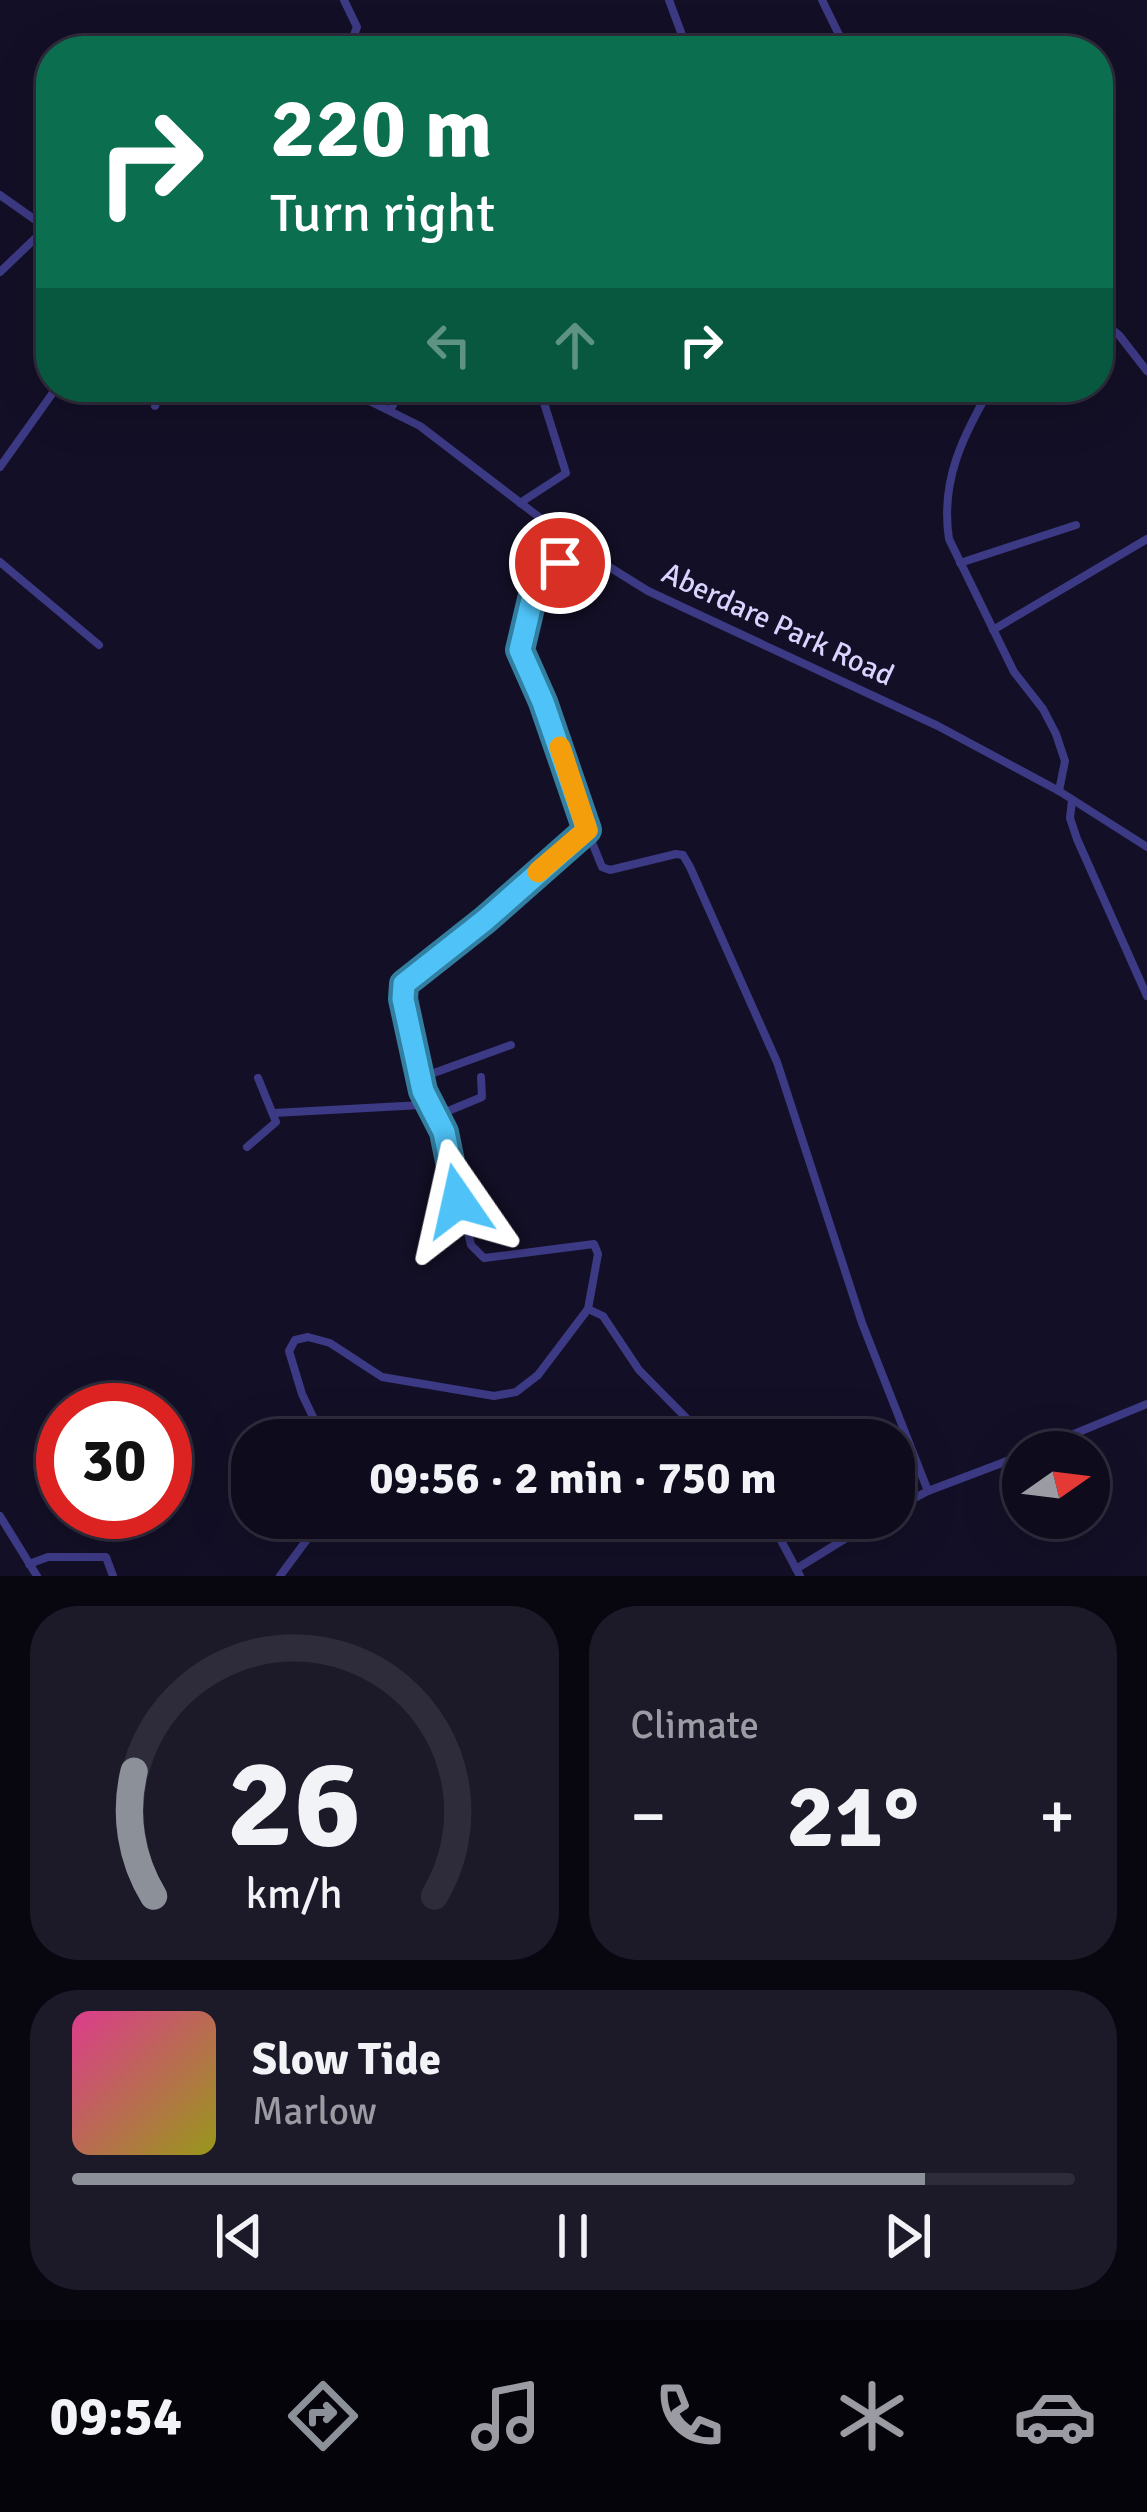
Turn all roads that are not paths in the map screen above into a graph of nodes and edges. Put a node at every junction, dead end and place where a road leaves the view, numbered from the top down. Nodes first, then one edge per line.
1 (344, 0) edge
2 (670, 0) edge
3 (822, 0) edge
4 (354, 36) edge
5 (683, 36) edge
6 (840, 36) edge
7 (0, 195) edge
8 (36, 221) edge
9 (36, 240) edge
10 (0, 272) edge
11 (1113, 329) edge
12 (1147, 371) edge
13 (46, 402) edge
14 (156, 402) edge
15 (373, 402) edge
16 (395, 402) edge
17 (544, 402) edge
18 (983, 402) edge
19 (155, 406) dead end
20 (390, 410) junction
21 (0, 466) edge
22 (520, 503) junction
23 (1076, 525) dead end
24 (1147, 539) edge
25 (582, 550) junction
26 (0, 562) edge
27 (960, 562) junction
28 (993, 630) junction
29 (99, 645) dead end
30 (1060, 791) junction
31 (1072, 800) junction
32 (587, 830) junction
33 (1147, 847) edge
34 (1147, 996) edge
35 (511, 1045) dead end
36 (481, 1077) dead end
37 (258, 1078) dead end
38 (420, 1078) junction
39 (428, 1098) junction
40 (274, 1113) junction
41 (436, 1116) junction
42 (247, 1148) dead end
43 (588, 1309) junction
44 (1147, 1403) edge
45 (315, 1419) edge
46 (687, 1419) edge
47 (1079, 1431) edge
48 (1002, 1462) edge
49 (928, 1491) junction
50 (915, 1498) edge
51 (0, 1516) edge
52 (307, 1539) edge
53 (780, 1539) edge
54 (848, 1539) edge
55 (29, 1564) junction
56 (798, 1572) edge
57 (37, 1576) edge
58 (113, 1576) edge
59 (280, 1576) edge

1 - 4 street
2 - 5 street
3 - 6 street
7 - 8 street
9 - 10 street
11 - 12 street
13 - 21 street
14 - 19 street
15 - 20 street, Aberdare Park Road
16 - 20 street
17 - 22 street
18 - 27 street
20 - 22 street, Aberdare Park Road
22 - 25 street, Aberdare Park Road
23 - 27 street
24 - 28 street
25 - 30 street, Aberdare Park Road
25 - 32 street
26 - 29 street
27 - 28 street
28 - 30 street
30 - 31 street, Aberdare Park Road
31 - 33 street, Aberdare Park Road
31 - 34 street
32 - 38 street
32 - 49 street
35 - 38 street
36 - 41 street
37 - 40 street
38 - 39 street
39 - 40 street
39 - 41 street
40 - 42 street
41 - 43 street
43 - 45 street
43 - 46 street
44 - 47 street
48 - 49 street
49 - 50 street
51 - 55 street
52 - 59 street
53 - 56 street
54 - 56 street
55 - 57 street
55 - 58 street

